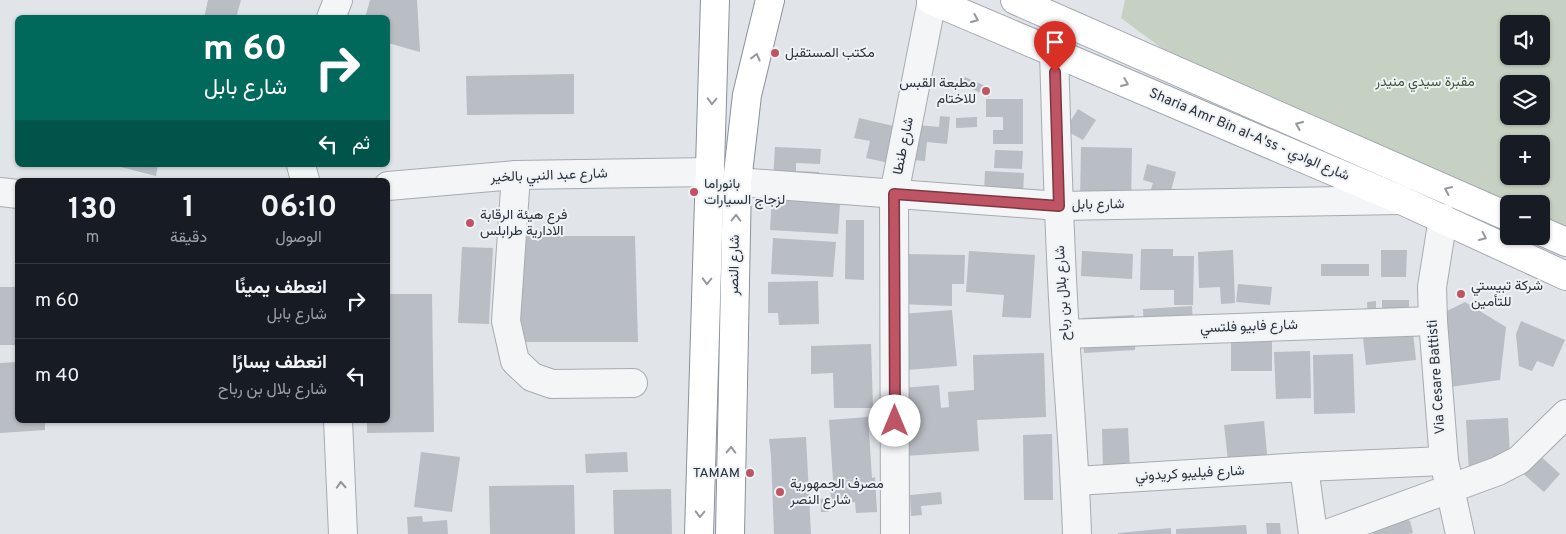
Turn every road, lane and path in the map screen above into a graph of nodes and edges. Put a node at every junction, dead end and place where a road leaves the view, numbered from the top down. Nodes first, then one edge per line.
1 (338, 0) edge
2 (715, 0) edge
3 (770, 0) edge
4 (931, 0) edge
5 (1015, 0) edge
6 (332, 15) edge
7 (1054, 53) junction
8 (710, 172) junction
9 (516, 175) junction
10 (737, 182) junction
11 (390, 186) edge
12 (0, 192) edge
13 (15, 194) edge
14 (894, 194) junction
15 (1401, 200) junction
16 (1059, 206) junction
17 (1500, 213) edge
18 (1443, 218) junction
19 (1550, 235) edge
20 (1566, 242) edge
21 (1566, 276) edge
22 (1432, 321) junction
23 (1065, 334) junction
24 (633, 383) dead end
25 (1566, 414) edge
26 (338, 423) edge
27 (1444, 461) junction
28 (1304, 468) junction
29 (1076, 481) junction
30 (1450, 488) junction
31 (343, 534) edge
32 (699, 534) edge
33 (730, 534) edge
34 (895, 534) edge
35 (1077, 534) edge
36 (1313, 534) edge
37 (1327, 534) edge
38 (1460, 534) edge

1 - 6 street
2 -> 8 main road, شارع النصر
10 -> 3 main road, شارع النصر
4 -> 7 main road, Sharia Amr Bin al-A'ss - شارع الوادي
4 - 14 street, شارع طنطا
17 -> 5 main road, Sharia Amr Bin al-A'ss - شارع الوادي
7 -> 15 main road, Sharia Amr Bin al-A'ss - شارع الوادي
7 - 16 street, شارع بلال بن رباح
8 - 9 street, شارع عبد النبي بالخير
8 -> 32 main road, شارع النصر
9 - 11 street, شارع عبد النبي بالخير
9 - 24 street
10 - 14 street, شارع بابل
33 -> 10 main road, شارع النصر
12 - 13 street
14 - 16 street, شارع بابل
14 - 34 street, شارع طنطا
15 - 16 street, شارع بابل
15 - 18 main road, Sharia Amr Bin al-A'ss - شارع الوادي
16 - 23 street, شارع بلال بن رباح
18 -> 21 main road, Sharia Amr Bin al-A'ss - شارع الوادي
18 - 22 street, Via Cesare Battisti
19 - 20 main road
22 - 23 street, شارع فابيو فلتسي
22 - 27 street, Via Cesare Battisti
23 - 29 street, شارع بلال بن رباح
25 - 30 street
31 -> 26 street
27 - 28 street, شارع فيليبو كريدوني
27 - 30 street, Via Cesare Battisti
28 - 29 street, شارع فيليبو كريدوني
28 - 36 street
29 - 35 street, شارع بلال بن رباح
30 - 37 street
30 - 38 street, Via Cesare Battisti

